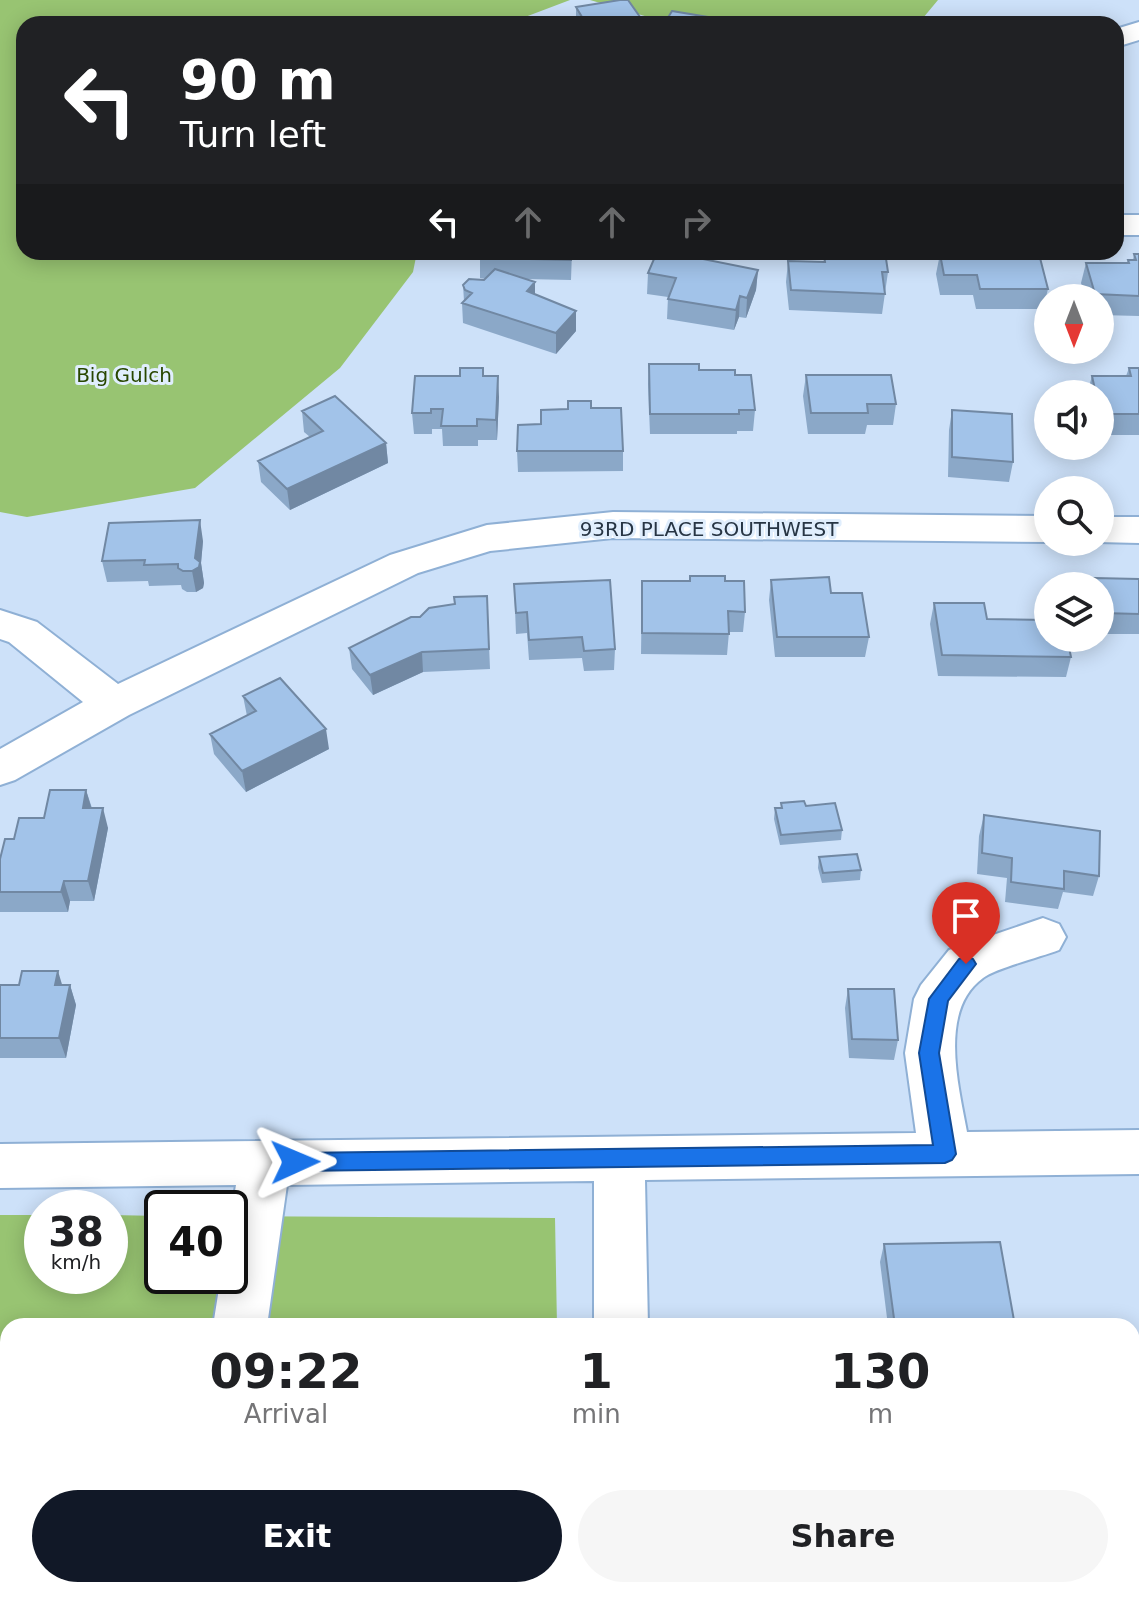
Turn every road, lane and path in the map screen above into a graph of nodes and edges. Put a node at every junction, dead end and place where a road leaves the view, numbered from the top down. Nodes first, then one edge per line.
1 (1034, 529) edge
2 (1114, 530) edge
3 (1139, 530) edge
4 (0, 624) edge
5 (114, 704) junction
6 (0, 769) edge
7 (1043, 937) dead end
8 (1139, 1152) edge
9 (945, 1154) junction
10 (619, 1157) junction
11 (265, 1163) junction
12 (0, 1166) edge
13 (241, 1318) edge
14 (621, 1318) edge

1 - 5 street, 93RD PLACE SOUTHWEST
2 - 3 street
4 - 5 street
5 - 6 street, 93RD PLACE SOUTHWEST
7 - 9 street
8 - 9 street
9 - 10 street
10 - 11 street
10 - 14 street
11 - 12 street
11 - 13 street

